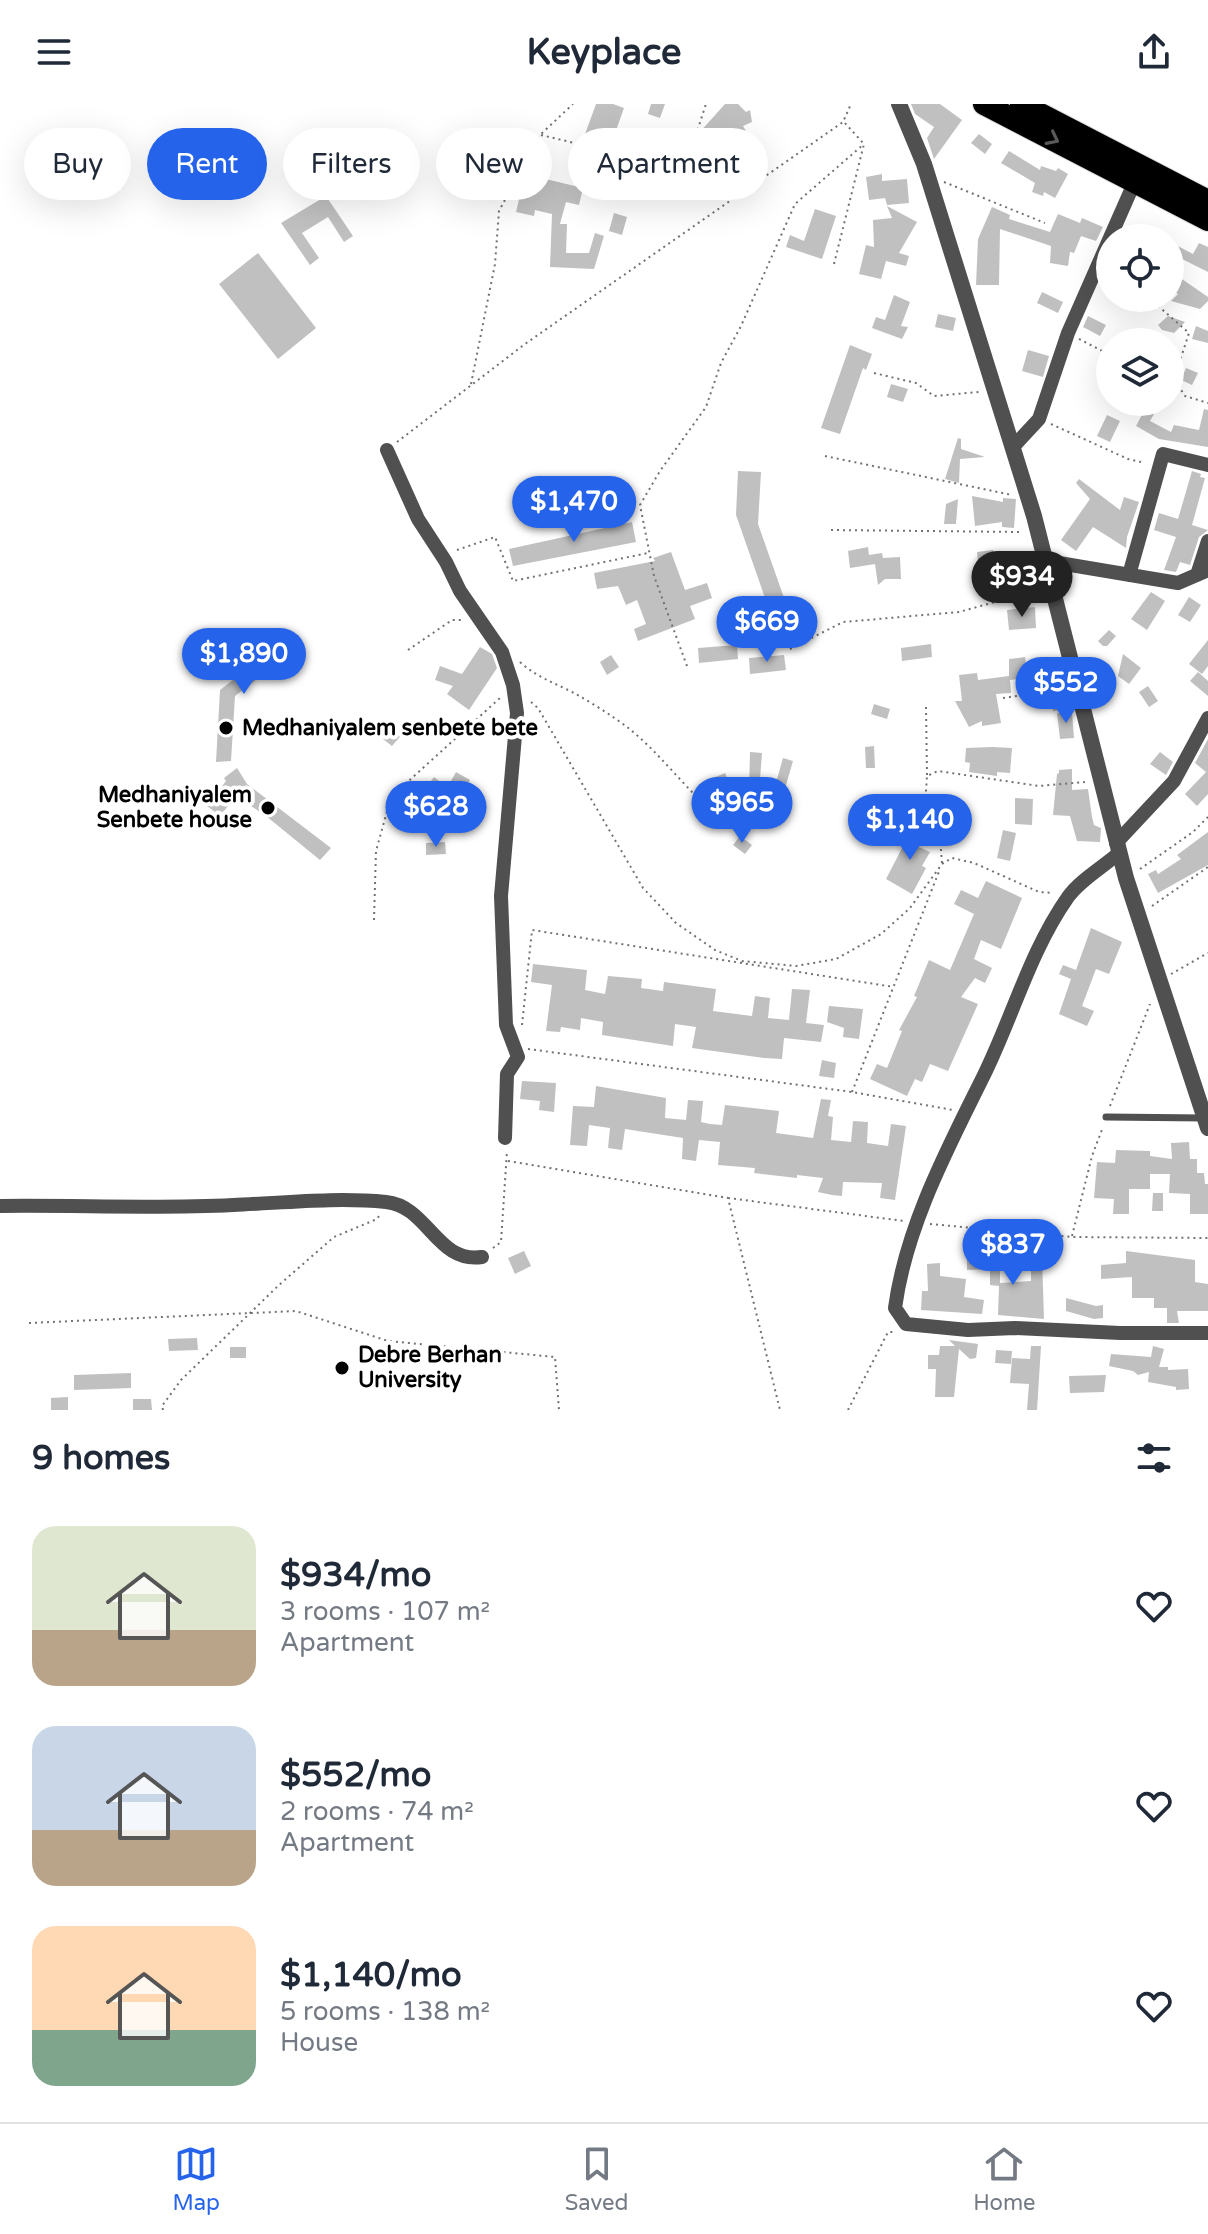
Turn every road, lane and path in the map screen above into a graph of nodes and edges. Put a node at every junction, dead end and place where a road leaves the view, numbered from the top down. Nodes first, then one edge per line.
1 (573, 104) edge
2 (706, 104) edge
3 (851, 104) edge
4 (899, 104) edge
5 (984, 104) edge
6 (1021, 104) edge
7 (843, 122) junction
8 (547, 128) edge
9 (552, 138) edge
10 (864, 144) junction
11 (928, 176) junction
12 (1135, 181) junction
13 (505, 200) edge
14 (1208, 201) edge
15 (1208, 220) edge
16 (1045, 223) dead end
17 (834, 264) dead end
18 (1165, 312) edge
19 (1183, 328) edge
20 (1184, 329) edge
21 (1068, 333) junction
22 (1184, 346) edge
23 (1096, 348) edge
24 (874, 373) dead end
25 (471, 386) junction
26 (995, 390) junction
27 (1184, 395) edge
28 (1208, 403) edge
29 (1039, 419) junction
30 (1013, 447) junction
31 (387, 450) joint
32 (825, 456) dead end
33 (1208, 465) edge
34 (1160, 466) junction
35 (1029, 498) junction
36 (831, 530) dead end
37 (1039, 532) junction
38 (1208, 541) edge
39 (649, 553) junction
40 (442, 555) junction
41 (1047, 561) junction
42 (1202, 573) edge
43 (1129, 575) junction
44 (1055, 593) junction
45 (482, 621) junction
46 (790, 649) dead end
47 (408, 650) dead end
48 (513, 655) dead end
49 (687, 666) dead end
50 (513, 685) junction
51 (1078, 688) junction
52 (1003, 698) dead end
53 (926, 707) dead end
54 (1208, 718) edge
55 (927, 776) junction
56 (1100, 780) junction
57 (1208, 817) edge
58 (725, 822) dead end
59 (1118, 848) junction
60 (942, 864) junction
61 (1208, 867) edge
62 (1126, 878) junction
63 (1069, 895) junction
64 (1138, 916) junction
65 (374, 920) dead end
66 (1208, 953) edge
67 (1159, 981) junction
68 (895, 988) junction
69 (521, 1033) dead end
70 (519, 1048) dead end
71 (852, 1092) junction
72 (965, 1113) junction
73 (1106, 1117) junction
74 (1206, 1123) edge
75 (505, 1138) joint
76 (508, 1161) junction
77 (728, 1198) junction
78 (388, 1202) junction
79 (0, 1206) edge
80 (918, 1223) junction
81 (1072, 1237) junction
82 (1208, 1238) edge
83 (482, 1257) joint
84 (249, 1313) junction
85 (29, 1323) dead end
86 (888, 1332) dead end
87 (1208, 1333) edge
88 (163, 1410) edge
89 (559, 1410) edge
90 (780, 1410) edge
91 (848, 1410) edge

1 - 8 path
2 - 9 path
3 - 7 path
4 - 11 street
5 -> 12 highway
6 - 14 highway
7 - 10 path
7 - 25 path
10 - 17 path
10 - 39 path
11 - 16 path
11 - 26 street
12 - 15 highway
12 - 21 street
13 - 25 path
18 - 19 path
20 - 22 path
21 - 23 path
21 - 29 street
24 - 26 path
25 - 31 path
26 - 30 street
27 - 28 path
29 - 30 street
29 - 34 path
30 - 35 street
31 - 40 street
32 - 35 path
33 - 34 street
34 - 43 street
35 - 37 street
36 - 37 path
37 - 41 street
38 - 42 street
39 - 40 path
39 - 49 path
40 - 45 street
41 - 43 street
41 - 44 street
42 - 43 street
44 - 46 path
44 - 51 street
45 - 47 path
45 - 50 street
48 - 58 path
50 - 60 path
50 - 65 path
50 - 75 street
51 - 52 path
51 - 56 street
53 - 55 path
54 - 59 street
55 - 56 path
55 - 60 path
56 - 59 street
57 - 62 path
59 - 62 street
59 - 63 street
60 - 63 path
60 - 68 path
61 - 64 path
62 - 64 street
63 - 72 street
64 - 67 street
66 - 67 path
67 - 73 path
67 - 74 street
68 - 69 path
68 - 71 path
70 - 71 path
71 - 72 path
72 - 80 street
73 - 74 lane
73 - 81 path
75 - 76 path
76 - 77 path
76 - 83 path
77 - 80 path
77 - 90 path
78 - 79 street
78 - 83 street
78 - 84 path
80 - 81 path
80 - 87 street
81 - 82 path
84 - 85 path
84 - 88 path
84 - 89 path
86 - 91 path

